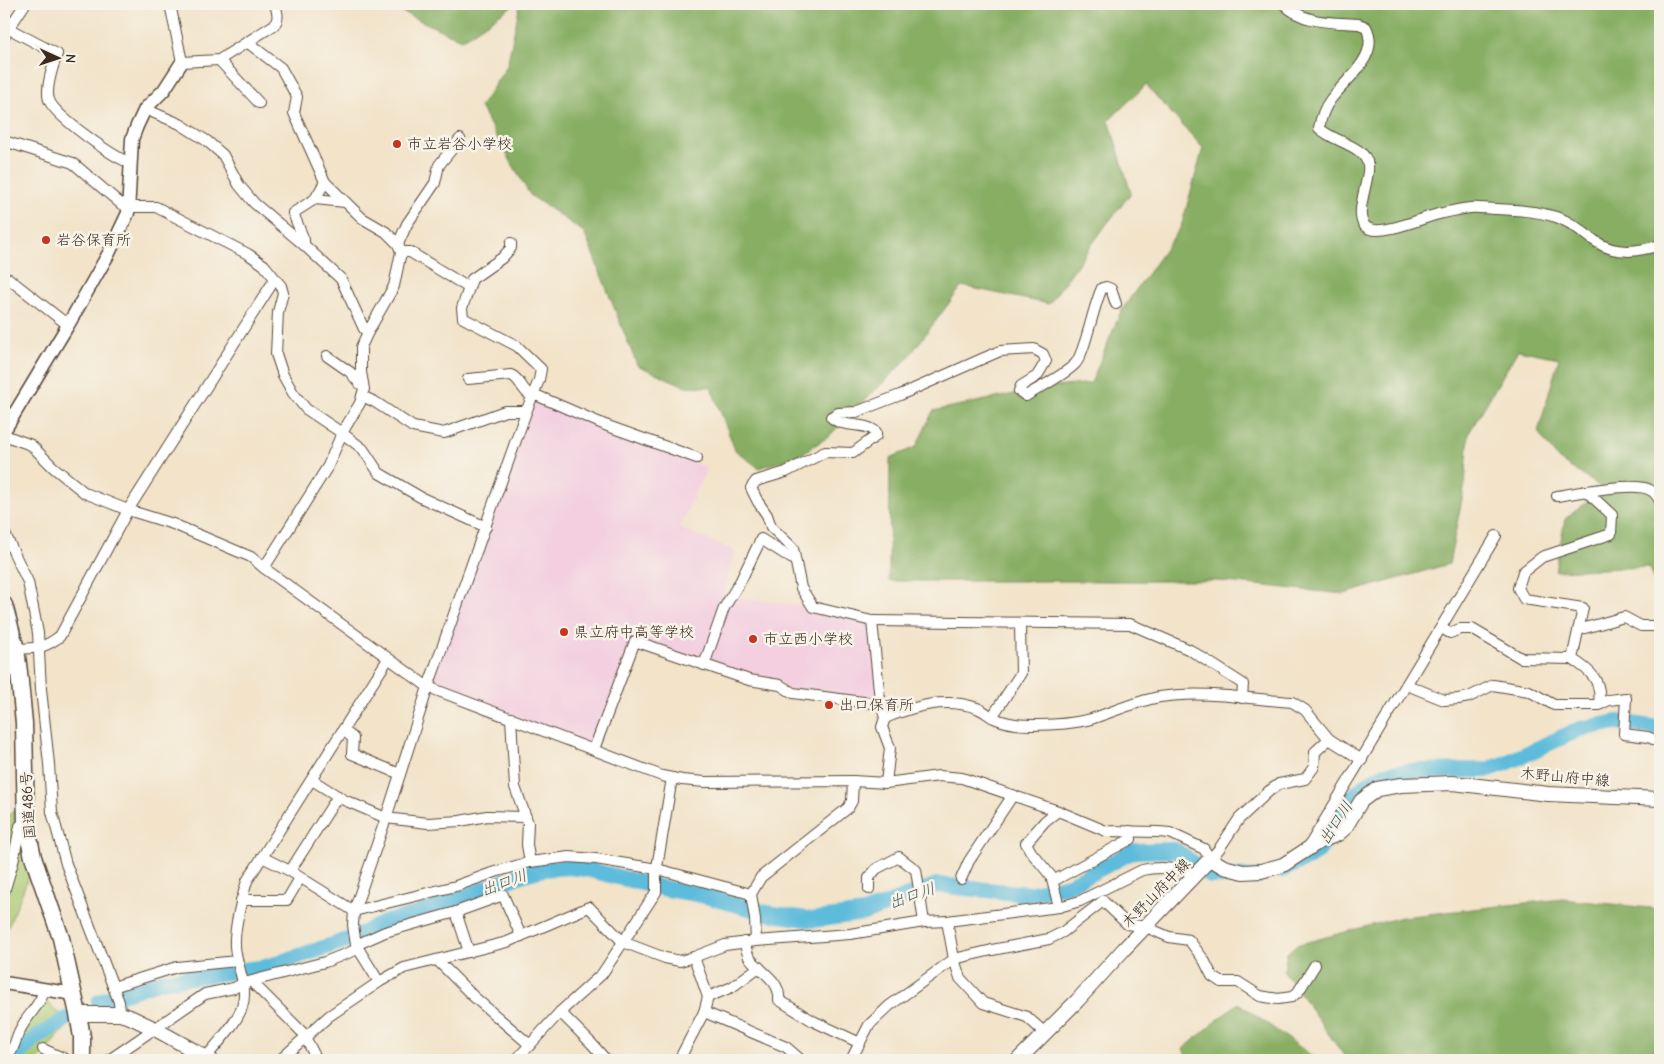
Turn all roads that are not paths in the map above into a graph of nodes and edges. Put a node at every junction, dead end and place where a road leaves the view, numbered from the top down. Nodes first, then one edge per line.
1 (24, 4) edge
2 (170, 4) edge
3 (275, 4) edge
4 (1284, 4) edge
5 (6, 30) edge
6 (247, 42) junction
7 (219, 60) junction
8 (182, 62) junction
9 (259, 103) dead end
10 (145, 109) junction
11 (460, 139) dead end
12 (4, 141) edge
13 (131, 162) junction
14 (325, 182) junction
15 (315, 199) junction
16 (345, 202) junction
17 (129, 207) junction
18 (511, 243) dead end
19 (304, 245) junction
20 (1660, 245) edge
21 (399, 248) junction
22 (4, 277) edge
23 (275, 279) junction
24 (470, 288) junction
25 (1116, 304) dead end
26 (68, 325) junction
27 (368, 332) junction
28 (327, 356) dead end
29 (468, 379) dead end
30 (363, 384) junction
31 (362, 396) junction
32 (533, 396) junction
33 (526, 412) junction
34 (4, 431) edge
35 (342, 433) junction
36 (4, 435) edge
37 (697, 458) dead end
38 (1586, 491) junction
39 (1558, 496) dead end
40 (1660, 501) edge
41 (128, 510) junction
42 (486, 527) junction
43 (771, 527) junction
44 (4, 532) edge
45 (1496, 536) dead end
46 (761, 539) junction
47 (794, 560) junction
48 (264, 568) junction
49 (4, 605) edge
50 (872, 621) junction
51 (1020, 624) junction
52 (1660, 626) edge
53 (1441, 628) junction
54 (1578, 630) junction
55 (39, 647) junction
56 (16, 649) junction
57 (1572, 659) junction
58 (388, 660) junction
59 (704, 665) junction
60 (1407, 685) junction
61 (428, 687) junction
62 (1242, 698) junction
63 (880, 700) junction
64 (1599, 705) junction
65 (992, 717) junction
66 (511, 718) junction
67 (885, 718) junction
68 (343, 730) junction
69 (1330, 739) junction
70 (1660, 742) edge
71 (594, 749) junction
72 (1362, 760) junction
73 (400, 774) junction
74 (672, 778) junction
75 (312, 780) junction
76 (853, 781) junction
77 (886, 783) junction
78 (1013, 795) junction
79 (338, 796) junction
80 (1660, 799) edge
81 (1058, 811) junction
82 (526, 817) junction
83 (386, 818) junction
84 (26, 825) junction
85 (1130, 831) junction
86 (1306, 852) junction
87 (262, 856) junction
88 (1209, 861) junction
89 (530, 862) junction
90 (290, 871) junction
91 (656, 871) junction
92 (1196, 875) junction
93 (300, 878) junction
94 (961, 879) dead end
95 (1053, 880) junction
96 (869, 889) dead end
97 (4, 892) edge
98 (751, 894) junction
99 (241, 900) junction
100 (1058, 902) junction
101 (354, 912) junction
102 (456, 912) junction
103 (948, 921) junction
104 (924, 922) junction
105 (1146, 927) junction
106 (520, 936) junction
107 (756, 940) junction
108 (623, 942) junction
109 (744, 942) junction
110 (357, 947) junction
111 (469, 952) junction
112 (694, 958) junction
113 (954, 959) junction
114 (438, 960) junction
115 (237, 961) junction
116 (1314, 965) dead end
117 (759, 967) junction
118 (248, 982) junction
119 (379, 982) junction
120 (4, 983) edge
121 (113, 987) junction
122 (44, 990) junction
123 (74, 994) junction
124 (708, 997) junction
125 (119, 1008) junction
126 (560, 1012) junction
127 (704, 1012) junction
128 (78, 1014) junction
129 (155, 1029) junction
130 (1045, 1034) junction
131 (305, 1037) junction
132 (860, 1043) junction
133 (530, 1045) junction
134 (43, 1049) dead end
135 (208, 1058) edge
136 (519, 1059) edge
137 (4, 1060) edge
138 (67, 1060) edge
139 (82, 1060) edge
140 (109, 1060) edge
141 (280, 1060) edge
142 (317, 1060) edge
143 (606, 1060) edge
144 (679, 1060) edge
145 (801, 1060) edge
146 (851, 1060) edge
147 (1018, 1060) edge

1 - 5 street
2 - 8 street
3 - 6 street
4 - 20 street
5 - 13 street
6 - 7 street
6 - 14 street
7 - 8 street
7 - 9 street
8 - 10 street
10 - 13 street
10 - 19 street
11 - 21 street
12 - 17 street
13 - 17 street
14 - 15 street
14 - 16 street
15 - 16 street
15 - 19 street
16 - 21 street
17 - 23 street
17 - 26 street
18 - 24 street
19 - 27 street
21 - 24 street
21 - 27 street
22 - 26 street
23 - 35 street
23 - 41 street
24 - 32 street
25 - 43 street
26 - 34 street
27 - 30 street
28 - 30 street
29 - 32 street
30 - 31 street
31 - 33 street
31 - 35 street
32 - 33 street
32 - 37 street
33 - 42 street
35 - 42 street
35 - 48 street
36 - 41 street
38 - 39 street
38 - 40 street
38 - 54 street
41 - 48 street
41 - 55 street
42 - 61 street
43 - 46 street
43 - 47 street
44 - 55 street
45 - 53 street
46 - 47 street
46 - 59 street
47 - 50 street
48 - 58 street
49 - 56 highway, 国道486号
50 - 51 street
50 - 63 street
51 - 62 street
51 - 65 street
52 - 54 street
53 - 57 street
53 - 60 street
54 - 57 street
55 - 56 street
55 - 121 street
56 - 84 highway, 国道486号
57 - 64 street
58 - 61 street
58 - 68 street
59 - 63 street
59 - 71 street
60 - 64 street
60 - 72 street
61 - 66 street
61 - 73 street
62 - 65 street
62 - 69 street
63 - 67 street
64 - 70 street
65 - 67 street
66 - 71 street
66 - 82 street
67 - 77 street
68 - 73 street
68 - 75 street
69 - 72 street
69 - 88 street
71 - 74 street
72 - 86 street
73 - 83 street
74 - 76 street
74 - 91 street
75 - 79 street
75 - 87 street
76 - 77 street
76 - 98 street
77 - 78 street
78 - 81 street
78 - 94 street
79 - 83 street
79 - 90 street
80 - 86 main road, 木野山府中線
81 - 85 street
81 - 95 street
82 - 83 street
82 - 89 street
83 - 101 street
84 - 97 street
84 - 123 highway, 国道486号
85 - 88 street
85 - 95 street
86 - 88 main road, 木野山府中線
87 - 90 street
87 - 99 street
88 - 92 main road, 木野山府中線
89 - 91 street
89 - 101 street
90 - 93 street
91 - 98 street
91 - 108 street
92 - 100 street
92 - 105 main road, 木野山府中線
93 - 99 street
93 - 101 street
95 - 100 street
96 - 104 street
98 - 107 street
99 - 115 street
100 - 103 street
101 - 110 street
102 - 106 street
102 - 110 street
102 - 111 street
103 - 104 street
103 - 113 street
104 - 107 street
105 - 113 street
105 - 116 street
105 - 130 main road, 木野山府中線
106 - 108 street
106 - 111 street
107 - 109 street
108 - 112 street
108 - 126 street
109 - 112 street
109 - 117 street
110 - 118 street
110 - 119 street
111 - 114 street
112 - 124 street
113 - 130 street
113 - 132 street
114 - 119 street
114 - 133 street
115 - 118 street
115 - 121 street
117 - 124 street
117 - 132 street
118 - 129 street
118 - 131 street
118 - 135 street
119 - 131 street
120 - 122 street
121 - 125 street
122 - 123 street
122 - 137 street
123 - 128 highway, 国道486号
124 - 127 street
125 - 128 main road
125 - 129 main road
126 - 133 street
126 - 143 street
127 - 144 street
127 - 145 street
128 - 139 highway, 国道486号
129 - 135 main road
129 - 140 street
130 - 147 main road, 木野山府中線
131 - 141 street
131 - 142 street
132 - 146 street
133 - 136 street
134 - 138 street

